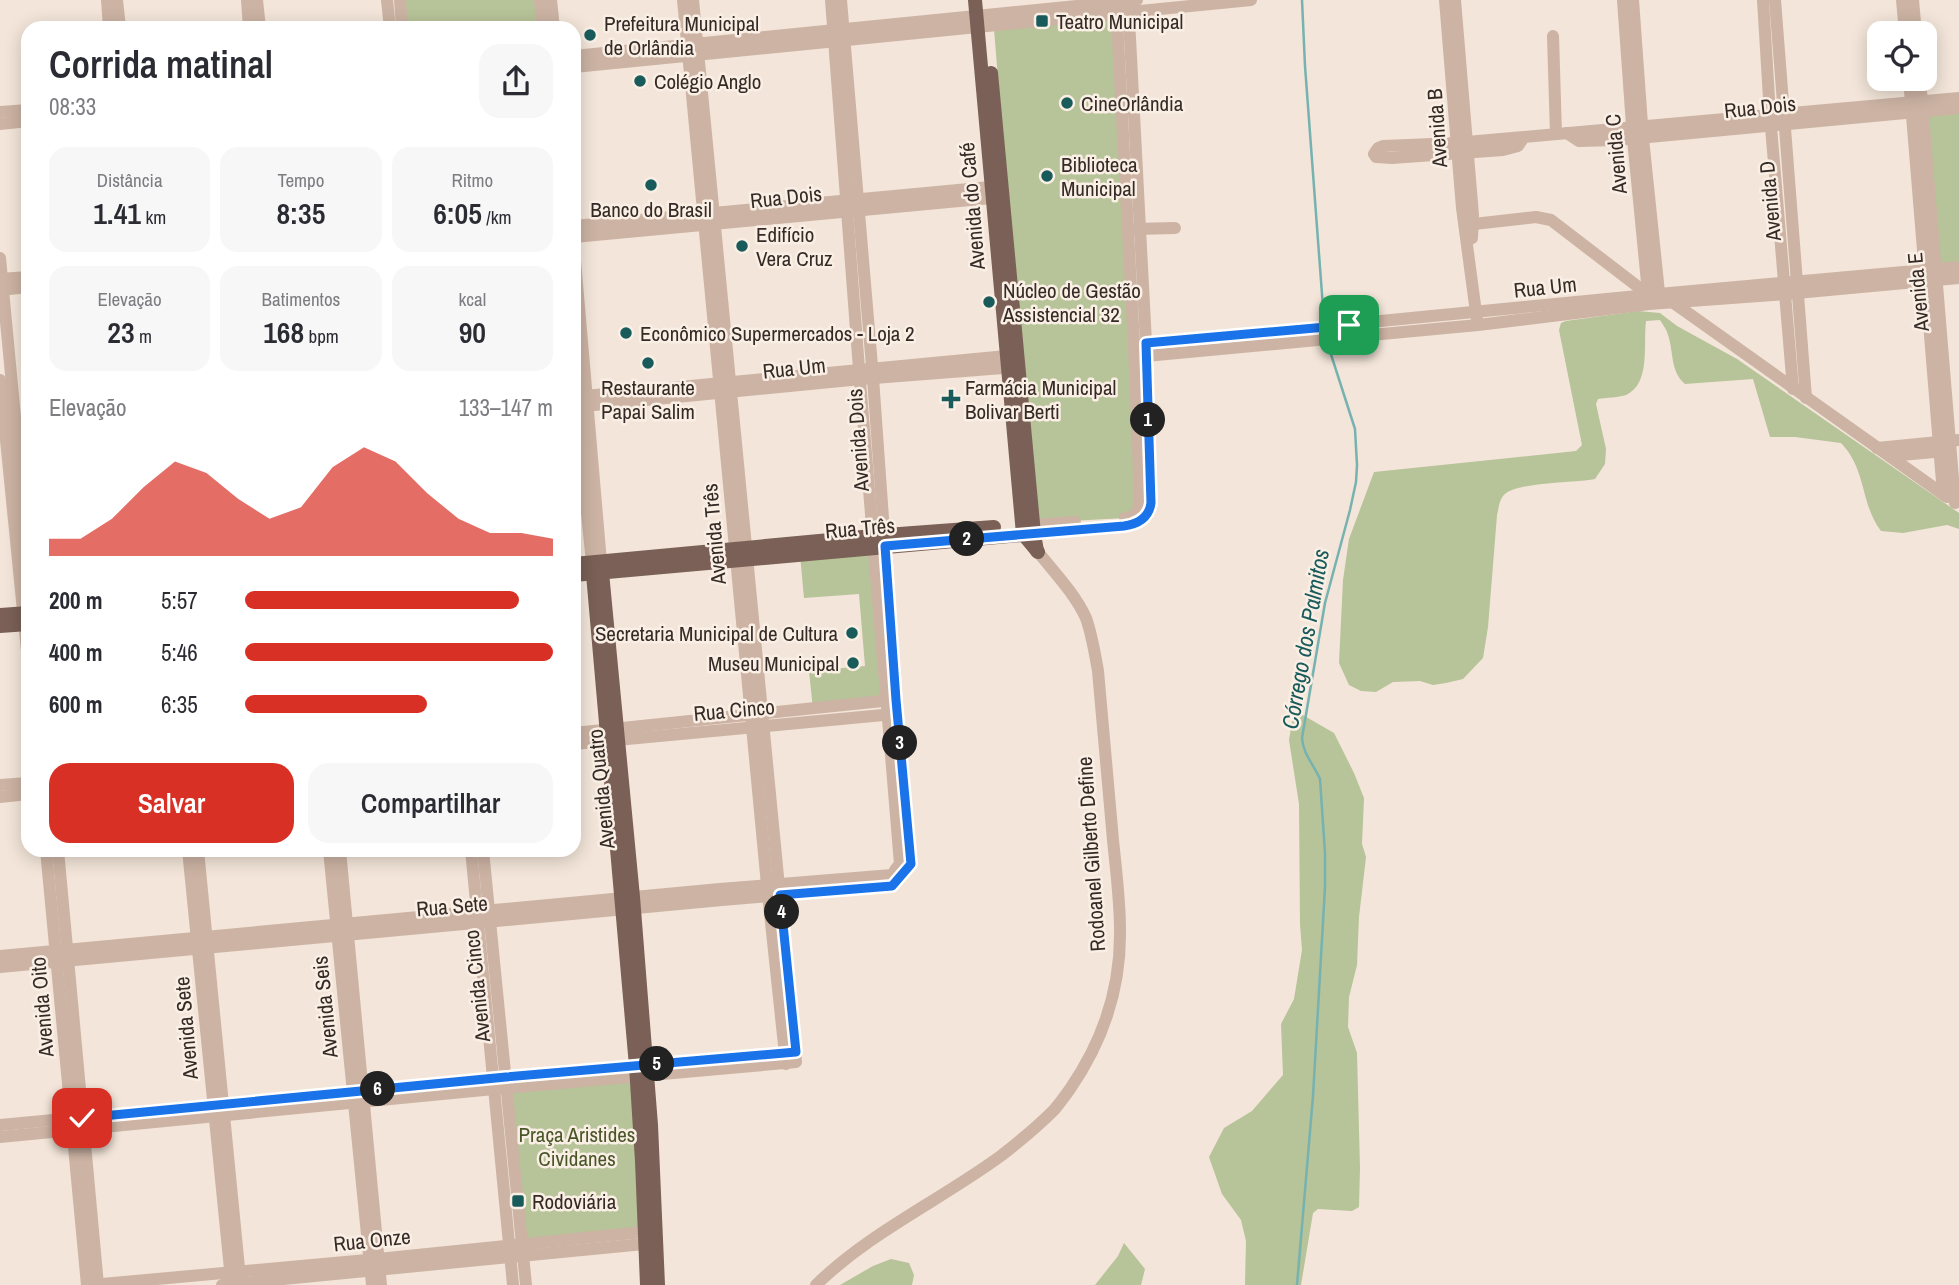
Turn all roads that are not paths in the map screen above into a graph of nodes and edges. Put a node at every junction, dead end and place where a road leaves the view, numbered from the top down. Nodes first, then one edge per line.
1 (107, 0) edge
2 (117, 0) edge
3 (247, 0) edge
4 (257, 0) edge
5 (387, 0) edge
6 (400, 0) edge
7 (540, 0) edge
8 (551, 0) edge
9 (683, 0) edge
10 (693, 0) edge
11 (831, 0) edge
12 (841, 0) edge
13 (975, 0) edge
14 (1137, 0) edge
15 (1251, 0) edge
16 (1445, 0) edge
17 (1455, 0) edge
18 (1623, 0) edge
19 (1633, 0) edge
20 (1763, 0) edge
21 (1775, 0) edge
22 (1902, 0) edge
23 (1913, 0) edge
24 (1122, 5) edge
25 (982, 17) edge
26 (108, 21) edge
27 (119, 21) edge
28 (248, 21) edge
29 (259, 21) edge
30 (389, 21) edge
31 (402, 21) edge
32 (542, 21) edge
33 (553, 21) edge
34 (1904, 21) edge
35 (1915, 21) edge
36 (839, 34) junction
37 (1553, 36) dead end
38 (693, 50) junction
39 (581, 56) edge
40 (581, 66) edge
41 (1912, 91) edge
42 (1919, 91) edge
43 (1959, 98) edge
44 (1917, 107) junction
45 (1959, 108) edge
46 (21, 110) edge
47 (0, 112) edge
48 (1777, 120) junction
49 (21, 122) edge
50 (0, 124) edge
51 (1638, 132) junction
52 (1562, 133) junction
53 (1463, 148) junction
54 (997, 192) junction
55 (853, 204) junction
56 (709, 219) junction
57 (1469, 225) junction
58 (581, 226) edge
59 (1175, 228) dead end
60 (1134, 229) junction
61 (581, 235) edge
62 (0, 258) edge
63 (1959, 267) edge
64 (1931, 275) junction
65 (1959, 278) edge
66 (21, 279) edge
67 (1, 285) edge
68 (21, 286) edge
69 (1791, 288) junction
70 (1656, 299) junction
71 (1477, 319) junction
72 (1141, 350) junction
73 (1013, 361) junction
74 (866, 374) junction
75 (0, 380) edge
76 (725, 388) junction
77 (1793, 389) junction
78 (1805, 398) junction
79 (581, 402) edge
80 (581, 420) edge
81 (1950, 446) edge
82 (1877, 448) junction
83 (1890, 456) junction
84 (13, 457) edge
85 (1943, 494) junction
86 (1957, 504) edge
87 (21, 509) edge
88 (1028, 530) junction
89 (879, 541) junction
90 (1038, 552) joint
91 (742, 554) junction
92 (21, 556) edge
93 (581, 565) edge
94 (597, 568) junction
95 (581, 573) edge
96 (0, 615) edge
97 (21, 617) edge
98 (21, 620) edge
99 (0, 626) edge
100 (891, 707) junction
101 (758, 721) junction
102 (581, 733) edge
103 (612, 735) junction
104 (581, 742) edge
105 (21, 784) edge
106 (0, 785) edge
107 (21, 795) edge
108 (0, 797) edge
109 (47, 857) edge
110 (58, 857) edge
111 (189, 857) edge
112 (198, 857) edge
113 (330, 857) edge
114 (340, 857) edge
115 (472, 857) edge
116 (483, 857) edge
117 (899, 872) joint
118 (773, 890) junction
119 (627, 903) junction
120 (484, 917) junction
121 (342, 930) junction
122 (202, 943) junction
123 (0, 956) edge
124 (62, 956) junction
125 (0, 967) edge
126 (641, 1071) junction
127 (500, 1083) junction
128 (358, 1097) junction
129 (218, 1111) junction
130 (77, 1124) junction
131 (0, 1125) edge
132 (0, 1137) edge
133 (651, 1237) junction
134 (516, 1251) junction
135 (375, 1265) junction
136 (236, 1280) edge
137 (89, 1285) edge
138 (98, 1285) edge
139 (222, 1285) edge
140 (372, 1285) edge
141 (381, 1285) edge
142 (513, 1285) edge
143 (526, 1285) edge
144 (647, 1285) edge
145 (658, 1285) edge
146 (816, 1285) edge

1 - 26 street
2 - 27 street
3 - 28 street
4 - 29 street
5 - 30 street
6 - 31 street
7 - 32 street
8 - 33 street
9 - 38 street, Avenida Três
10 - 38 street, Avenida Três
11 - 36 street, Avenida Dois
12 - 36 street, Avenida Dois
13 - 25 main road, Avenida do Café
14 - 24 street
15 - 24 street
16 - 53 street, Avenida B
17 - 53 street, Avenida B
18 - 51 street, Avenida C
19 - 51 street, Avenida C
20 - 48 street, Avenida D
21 - 48 street, Avenida D
22 - 34 street
23 - 35 street
24 - 25 street
24 - 60 street
25 - 36 street
25 - 54 main road, Avenida do Café
36 - 38 street
36 - 55 street, Avenida Dois
37 - 52 street
38 - 39 street
38 - 40 street
38 - 56 street, Avenida Três
41 - 44 street, Avenida E
42 - 44 street, Avenida E
43 - 44 street, Rua Dois
44 - 45 street, Rua Dois
44 - 48 street, Rua Dois
44 - 64 street, Avenida E
46 - 47 street
48 - 51 street, Rua Dois
48 - 69 street, Avenida D
49 - 50 street
51 - 52 street, Rua Dois
51 - 70 street, Avenida C
52 - 53 street, Rua Dois
53 - 53 street, Rua Dois
53 - 57 street, Avenida B
54 - 55 street, Rua Dois
54 - 73 main road, Avenida do Café
55 - 56 street, Rua Dois
55 - 74 street, Avenida Dois
56 - 58 street, Rua Dois
56 - 61 street, Rua Dois
56 - 76 street, Avenida Três
57 - 70 street
57 - 71 street, Avenida B
59 - 60 street
60 - 72 street
62 - 67 street
63 - 64 street, Rua Um
64 - 65 street, Rua Um
64 - 69 street, Rua Um
64 - 81 street, Avenida E
66 - 67 street
67 - 68 street
67 - 84 street
69 - 70 street, Rua Um
69 - 77 street, Avenida D
69 - 78 street, Avenida D
70 - 71 street, Rua Um
70 - 77 street
71 - 72 street, Rua Um
72 - 88 street, Rua Três
73 - 74 street, Rua Um
73 - 88 main road, Avenida do Café
74 - 76 street, Rua Um
74 - 89 street, Avenida Dois
75 - 84 street
76 - 79 street, Rua Um
76 - 91 street, Avenida Três
77 - 78 street
78 - 82 street
80 - 94 street, Avenida Quatro
81 - 82 street
81 - 83 street
81 - 85 street, Avenida E
81 - 86 street, Avenida E
82 - 83 street
83 - 85 street
84 - 87 street
84 - 92 street
85 - 86 street
88 - 89 main road, Rua Três
88 - 90 main road, Rodoanel Gilberto Define
89 - 91 main road, Rua Três
89 - 100 street, Avenida Dois
90 - 146 street, Rodoanel Gilberto Define
91 - 94 main road, Rua Três
91 - 101 street, Avenida Três
93 - 94 main road, Rua Três
94 - 95 main road, Rua Três
94 - 103 main road, Avenida Quatro
96 - 97 main road
98 - 99 main road
100 - 101 street, Rua Cinco
100 - 117 street, Avenida Dois
101 - 103 street, Rua Cinco
101 - 118 street, Avenida Três
102 - 103 street, Rua Cinco
103 - 104 street, Rua Cinco
103 - 119 main road, Avenida Quatro
105 - 106 street
107 - 108 street
109 - 124 street, Avenida Oito
110 - 124 street, Avenida Oito
111 - 122 street, Avenida Sete
112 - 122 street, Avenida Sete
113 - 121 street, Avenida Seis
114 - 121 street, Avenida Seis
115 - 120 street, Avenida Cinco
116 - 120 street, Avenida Cinco
117 - 118 street, Rua Sete
118 - 119 street, Rua Sete
118 - 126 street, Avenida Três
119 - 120 street, Rua Sete
119 - 126 main road, Avenida Quatro
120 - 121 street, Rua Sete
120 - 127 street, Avenida Cinco
121 - 122 street, Rua Sete
121 - 128 street, Avenida Seis
122 - 124 street, Rua Sete
122 - 129 street, Avenida Sete
123 - 124 street, Rua Sete
124 - 125 street, Rua Sete
124 - 130 street, Avenida Oito
126 - 127 street
126 - 133 main road, Avenida Quatro
127 - 128 street
127 - 134 street, Avenida Cinco
128 - 129 street
128 - 135 street, Avenida Seis
129 - 130 street
129 - 136 street, Avenida Sete
130 - 131 street
130 - 132 street
130 - 137 street, Avenida Oito
130 - 138 street, Avenida Oito
133 - 134 street, Rua Onze
133 - 144 main road, Avenida Quatro
133 - 145 main road, Avenida Quatro
134 - 135 street, Rua Onze
134 - 142 street, Avenida Cinco
134 - 143 street, Avenida Cinco
135 - 136 street, Rua Onze
135 - 140 street, Avenida Seis
135 - 141 street, Avenida Seis
136 - 138 street, Rua Onze
136 - 139 street, Rua Onze
137 - 138 street, Rua Onze

